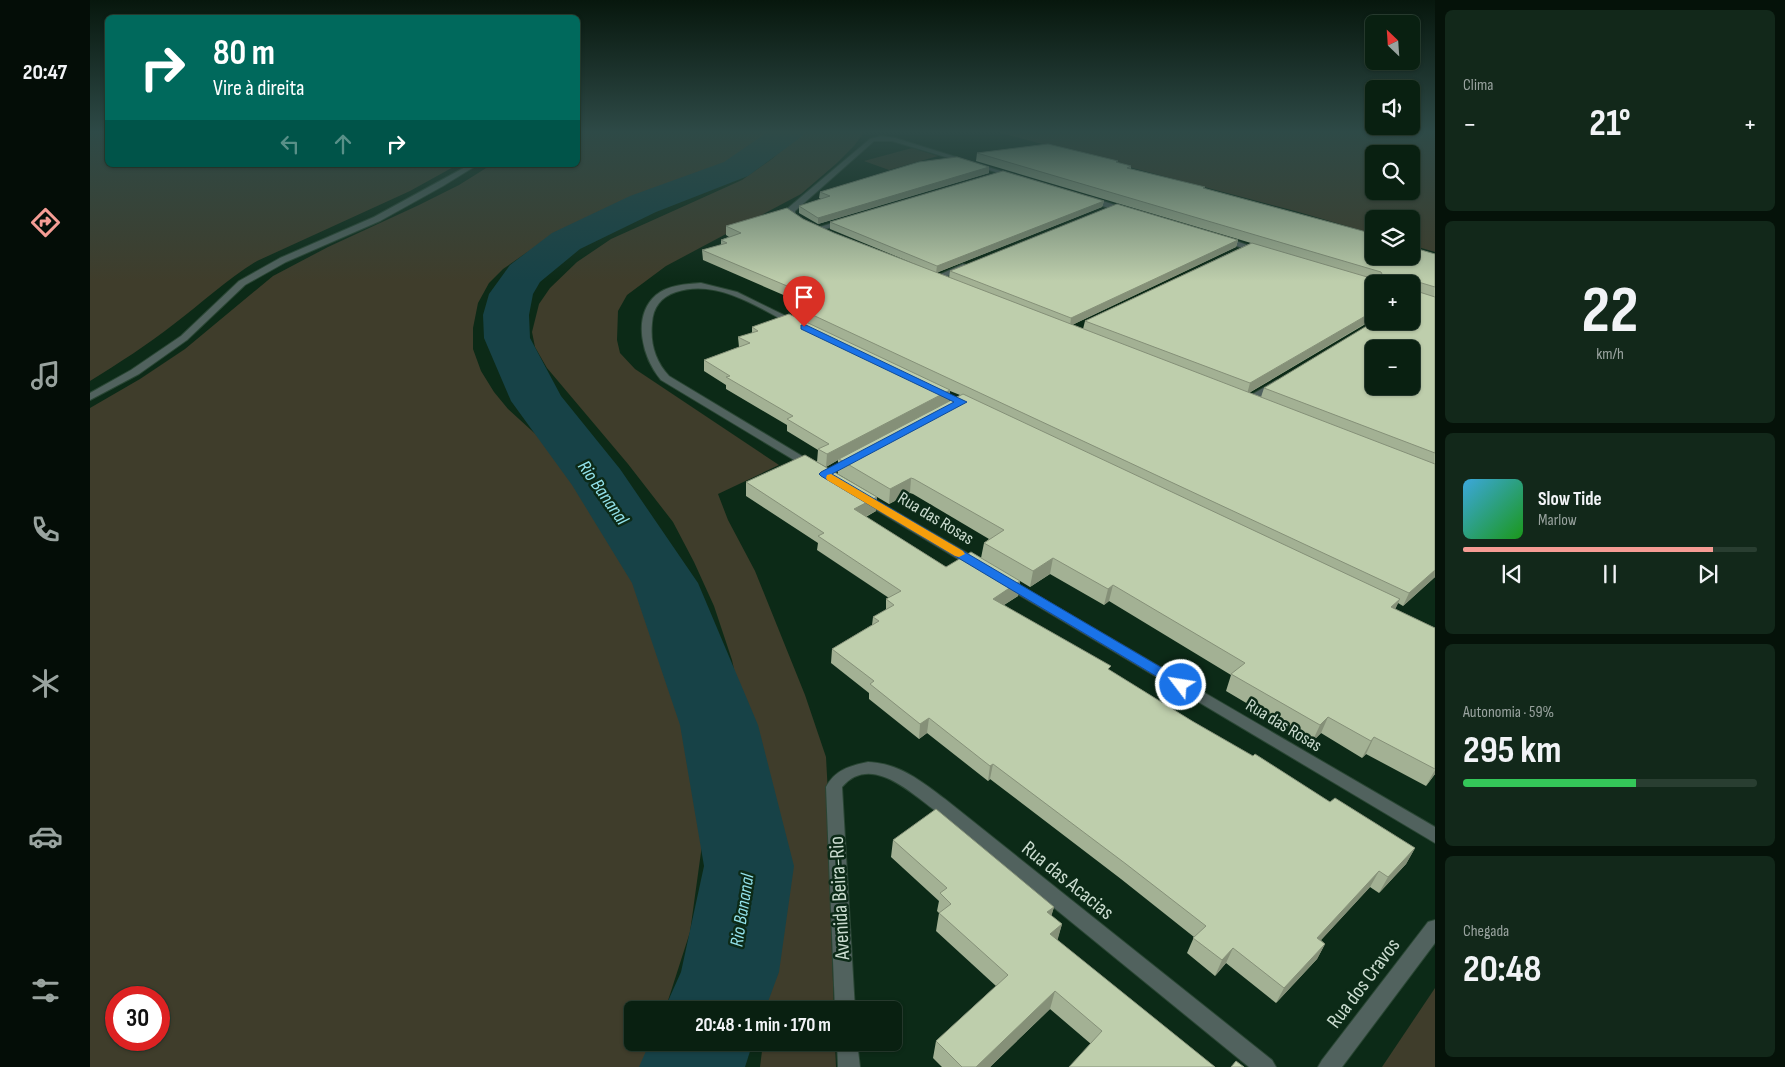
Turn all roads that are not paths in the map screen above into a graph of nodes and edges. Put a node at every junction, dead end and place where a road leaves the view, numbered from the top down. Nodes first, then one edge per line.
1 (448, 181) edge
2 (825, 181) edge
3 (1077, 196) edge
4 (1115, 207) junction
5 (1106, 211) edge
6 (1134, 213) edge
7 (854, 218) edge
8 (817, 229) junction
9 (1210, 236) edge
10 (836, 237) edge
11 (1248, 247) junction
12 (1239, 251) edge
13 (1266, 252) edge
14 (972, 264) edge
15 (954, 285) edge
16 (804, 327) edge
17 (1282, 380) edge
18 (90, 397) edge
19 (1249, 399) edge
20 (859, 456) edge
21 (825, 474) junction
22 (834, 787) joint
23 (1435, 836) edge
24 (1435, 928) edge
25 (845, 1001) edge
26 (848, 1051) edge
27 (849, 1067) edge
28 (1265, 1067) edge
29 (1329, 1067) edge

1 - 18 street
2 - 8 street
3 - 4 street
4 - 5 street
4 - 6 street
7 - 8 street
8 - 10 street
9 - 11 street
11 - 12 street
11 - 13 street
14 - 15 street
16 - 21 street, Rua das Rosas
17 - 19 street
20 - 21 street
21 - 23 street, Rua das Rosas
22 - 25 street, Avenida Beira-Rio
22 - 28 street, Rua das Acacias
24 - 29 street, Rua dos Cravos
26 - 27 street

